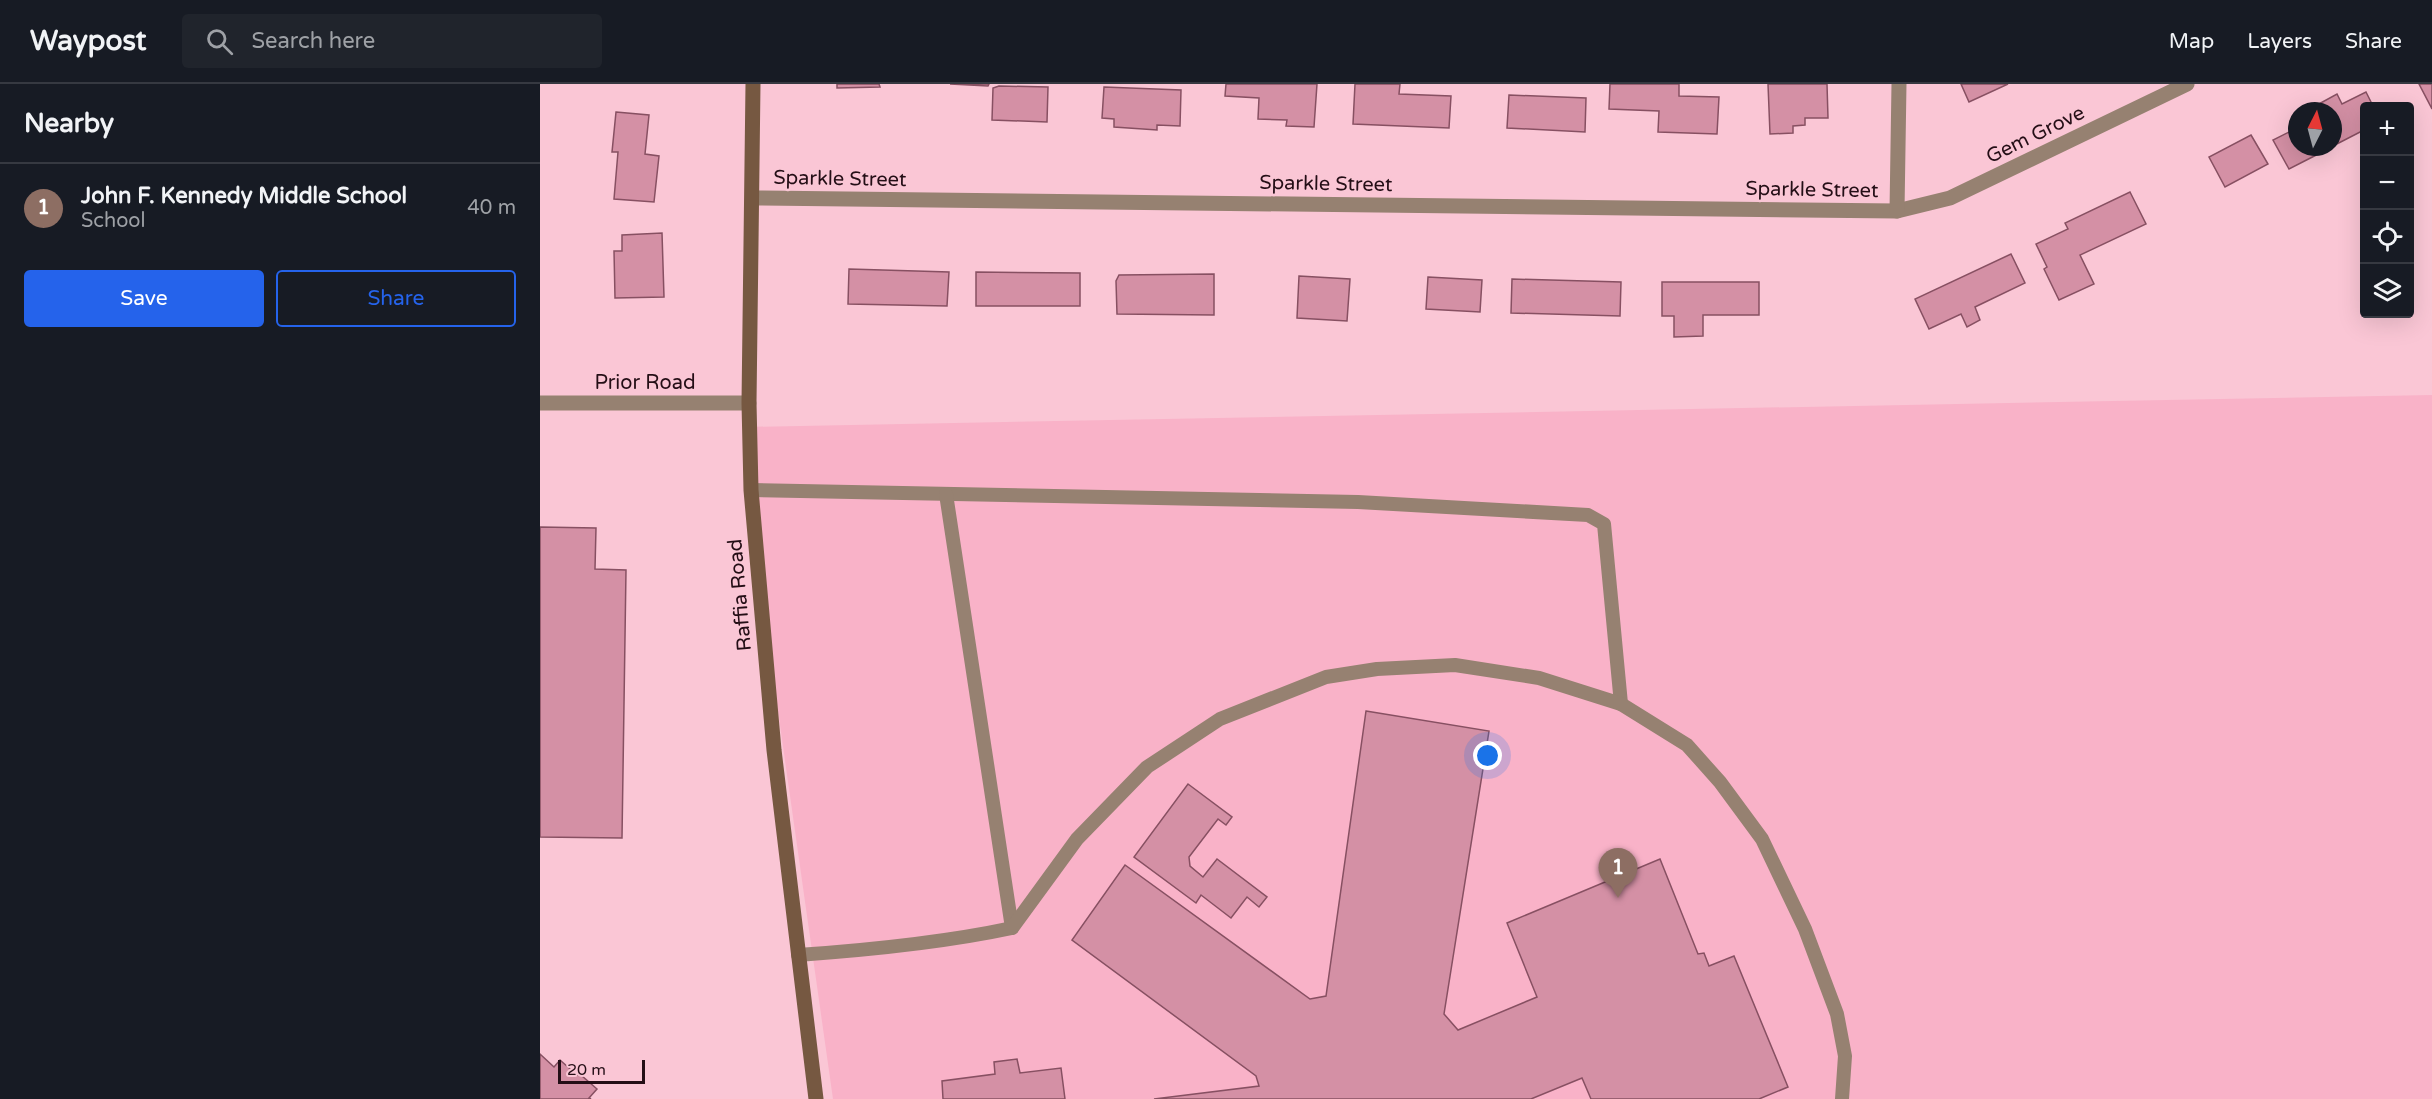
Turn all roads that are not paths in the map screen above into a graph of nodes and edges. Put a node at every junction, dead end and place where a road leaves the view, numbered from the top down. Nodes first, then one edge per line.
1 (753, 84) edge
2 (1899, 84) edge
3 (2187, 84) edge
4 (753, 198) junction
5 (1897, 211) junction
6 (540, 403) edge
7 (749, 403) junction
8 (751, 490) junction
9 (946, 494) junction
10 (1621, 704) junction
11 (1012, 928) junction
12 (798, 955) junction
13 (816, 1099) edge
14 (1842, 1099) edge

1 - 4 main road, Raffia Road
2 - 5 street
3 - 5 street, Gem Grove
4 - 5 street, Sparkle Street
4 - 7 main road, Raffia Road
6 - 7 street, Prior Road
7 - 8 main road, Raffia Road
8 - 9 lane
8 - 12 main road, Raffia Road
9 - 10 lane
9 - 11 lane
10 - 11 lane
10 - 14 lane
11 - 12 lane
12 - 13 main road, Raffia Road

